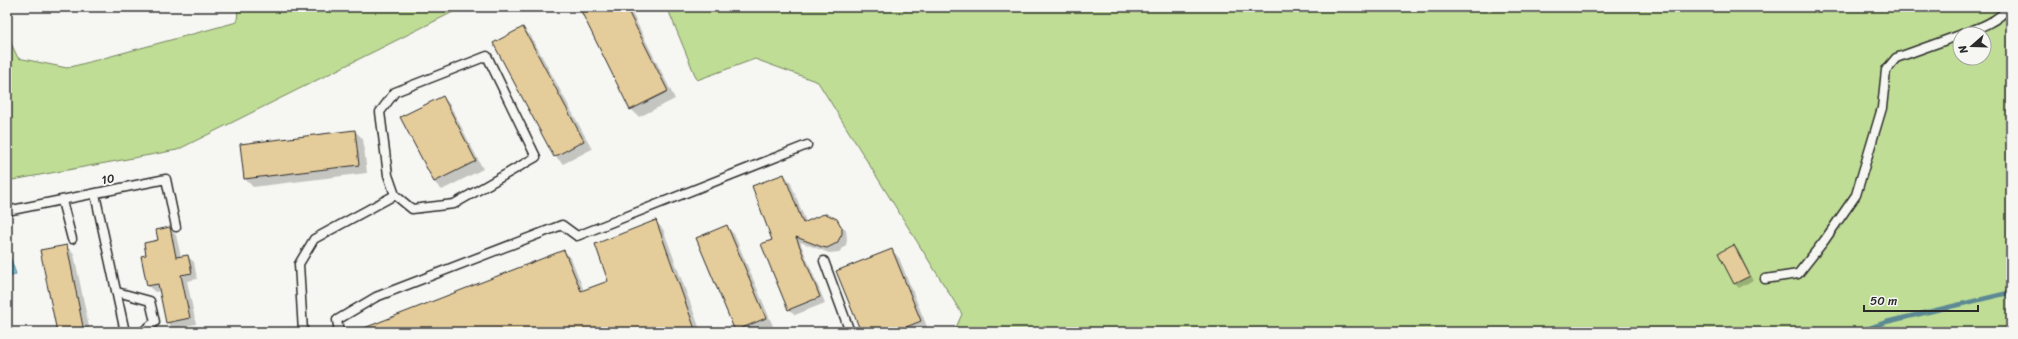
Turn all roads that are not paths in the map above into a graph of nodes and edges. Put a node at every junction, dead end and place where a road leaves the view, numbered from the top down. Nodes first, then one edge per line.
1 (2009, 7) edge
2 (1983, 26) edge
3 (1952, 37) edge
4 (807, 145) dead end
5 (95, 194) junction
6 (395, 195) junction
7 (62, 201) junction
8 (7, 211) edge
9 (176, 227) dead end
10 (72, 239) dead end
11 (824, 261) dead end
12 (1765, 279) dead end
13 (117, 292) junction
14 (125, 332) edge
15 (142, 332) edge
16 (303, 332) edge
17 (339, 332) edge
18 (850, 332) edge

1 - 2 lane
3 - 12 lane
4 - 17 lane
5 - 7 lane, 10
5 - 9 lane, 10
5 - 13 lane
6 - 6 lane
6 - 16 lane
7 - 8 lane, 10
7 - 10 lane
11 - 18 lane
13 - 14 lane
13 - 15 lane

